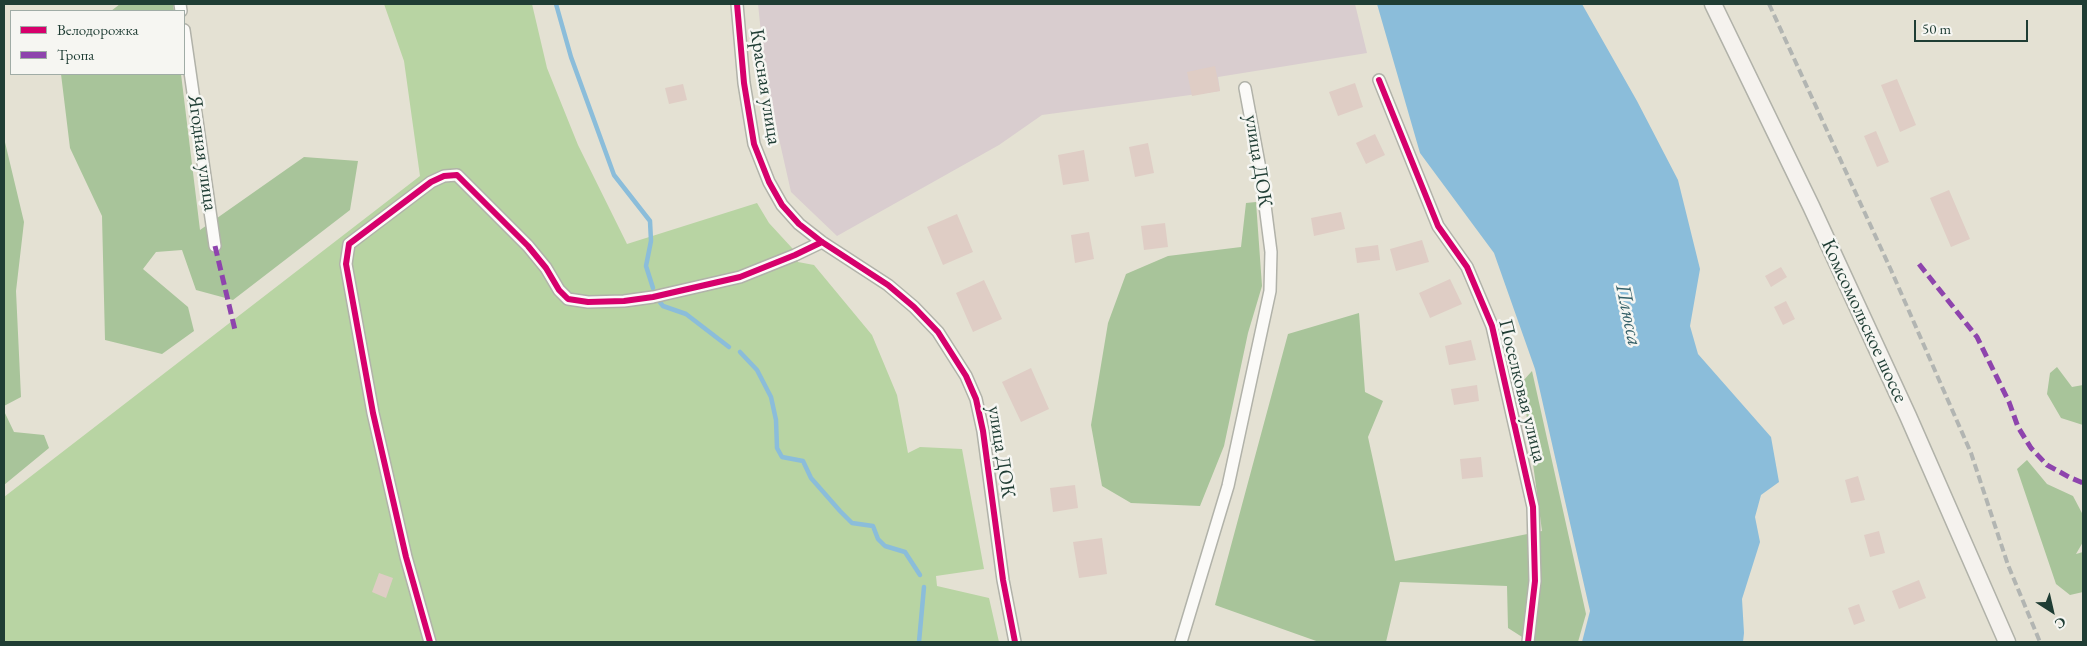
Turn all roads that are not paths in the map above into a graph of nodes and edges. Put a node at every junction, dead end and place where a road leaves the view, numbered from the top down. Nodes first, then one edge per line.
1 (737, 4) edge
2 (1713, 4) edge
3 (185, 37) edge
4 (1379, 80) dead end
5 (1245, 88) dead end
6 (822, 242) junction
7 (215, 246) dead end
8 (430, 642) edge
9 (1015, 642) edge
10 (1181, 642) edge
11 (1528, 642) edge
12 (2007, 642) edge

1 - 6 street, Красная улица
2 - 12 main road, Комсомольское шоссе
3 - 7 street, Ягодная улица
4 - 11 street, Поселковая улица
5 - 10 street, улица ДОК
6 - 8 street
6 - 9 street, улица ДОК

